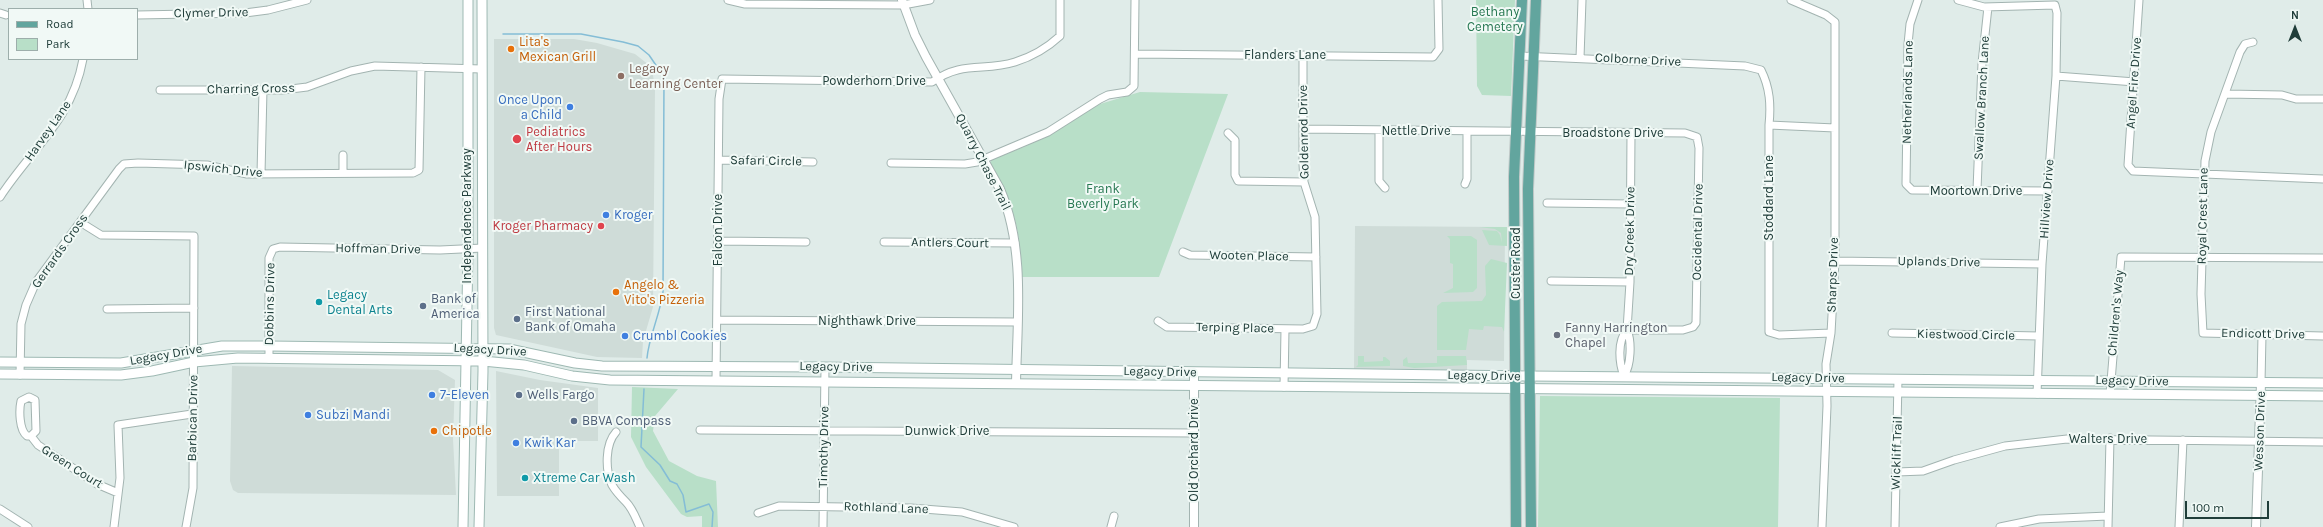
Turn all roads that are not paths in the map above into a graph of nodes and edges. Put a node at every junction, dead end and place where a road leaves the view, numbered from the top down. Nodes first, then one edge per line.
1 (307, 0) edge
2 (468, 0) edge
3 (482, 0) edge
4 (728, 0) edge
5 (930, 0) edge
6 (1060, 0) edge
7 (1135, 0) edge
8 (1438, 0) edge
9 (1522, 0) edge
10 (1536, 0) edge
11 (1582, 0) edge
12 (1792, 0) edge
13 (1918, 0) edge
14 (1958, 0) edge
15 (2140, 0) edge
16 (760, 2) edge
17 (903, 3) edge
18 (1988, 6) junction
19 (138, 15) edge
20 (2253, 42) dead end
21 (1135, 54) junction
22 (1303, 55) junction
23 (1520, 56) junction
24 (1534, 57) junction
25 (1580, 58) junction
26 (83, 60) edge
27 (421, 67) junction
28 (468, 68) junction
29 (1756, 68) joint
30 (482, 69) junction
31 (2056, 76) junction
32 (939, 77) junction
33 (722, 79) joint
34 (2135, 82) junction
35 (160, 90) dead end
36 (263, 90) junction
37 (2226, 94) junction
38 (2323, 99) edge
39 (1769, 125) junction
40 (1835, 128) junction
41 (1303, 129) junction
42 (1379, 131) junction
43 (1467, 131) junction
44 (1517, 132) junction
45 (1529, 132) junction
46 (1228, 133) dead end
47 (1631, 133) junction
48 (1697, 137) joint
49 (343, 155) dead end
50 (718, 160) junction
51 (984, 160) junction
52 (813, 162) dead end
53 (891, 163) dead end
54 (128, 164) joint
55 (343, 172) junction
56 (467, 172) junction
57 (481, 172) junction
58 (2204, 173) junction
59 (261, 174) junction
60 (2323, 180) edge
61 (1304, 182) junction
62 (1464, 184) dead end
63 (1906, 184) joint
64 (3, 187) edge
65 (1385, 188) dead end
66 (1978, 190) junction
67 (2048, 191) junction
68 (0, 197) edge
69 (1546, 204) dead end
70 (1631, 204) junction
71 (80, 222) junction
72 (718, 241) junction
73 (806, 242) dead end
74 (884, 242) dead end
75 (1016, 243) junction
76 (483, 248) junction
77 (273, 249) joint
78 (468, 250) junction
79 (1183, 252) dead end
80 (1515, 253) junction
81 (1529, 253) junction
82 (2203, 256) junction
83 (1316, 257) junction
84 (2323, 258) edge
85 (1835, 261) junction
86 (2042, 264) junction
87 (1551, 281) dead end
88 (1630, 282) junction
89 (194, 308) junction
90 (107, 309) dead end
91 (717, 320) junction
92 (1016, 322) junction
93 (1158, 322) dead end
94 (1313, 326) joint
95 (1285, 329) junction
96 (1627, 330) junction
97 (1831, 333) junction
98 (1892, 333) dead end
99 (2204, 333) joint
100 (2262, 335) junction
101 (2039, 336) junction
102 (2323, 336) edge
103 (269, 346) junction
104 (317, 347) junction
105 (388, 347) junction
106 (466, 348) junction
107 (483, 348) junction
108 (194, 350) junction
109 (269, 359) junction
110 (317, 360) junction
111 (355, 360) junction
112 (464, 361) junction
113 (483, 361) junction
114 (0, 362) edge
115 (21, 362) junction
116 (194, 362) junction
117 (574, 363) junction
118 (717, 367) junction
119 (825, 367) junction
120 (1016, 370) junction
121 (1194, 372) junction
122 (1285, 373) junction
123 (0, 374) edge
124 (1398, 374) junction
125 (20, 375) junction
126 (572, 376) junction
127 (1516, 376) junction
128 (1529, 376) junction
129 (1624, 376) junction
130 (1827, 378) junction
131 (1898, 379) junction
132 (2038, 380) junction
133 (716, 381) junction
134 (2110, 381) junction
135 (825, 382) junction
136 (2261, 383) junction
137 (1016, 384) junction
138 (2323, 384) edge
139 (1194, 386) junction
140 (1284, 387) junction
141 (1397, 389) junction
142 (1516, 389) junction
143 (1529, 389) junction
144 (1623, 390) junction
145 (1827, 392) junction
146 (1899, 392) junction
147 (2037, 394) junction
148 (2110, 394) junction
149 (2261, 396) junction
150 (2323, 396) edge
151 (192, 414) junction
152 (700, 430) dead end
153 (824, 430) junction
154 (616, 432) dead end
155 (1194, 433) junction
156 (31, 436) junction
157 (2110, 438) junction
158 (2182, 440) junction
159 (2260, 440) junction
160 (2323, 442) edge
161 (465, 459) junction
162 (482, 460) junction
163 (1897, 472) junction
164 (1530, 484) junction
165 (1516, 485) junction
166 (118, 493) junction
167 (823, 506) junction
168 (0, 509) edge
169 (758, 513) dead end
170 (1114, 516) dead end
171 (2108, 516) junction
172 (637, 526) edge
173 (28, 527) edge
174 (114, 527) edge
175 (186, 527) edge
176 (463, 527) edge
177 (479, 527) edge
178 (823, 527) edge
179 (1014, 527) edge
180 (1111, 527) edge
181 (1194, 527) edge
182 (1516, 527) edge
183 (1531, 527) edge
184 (1822, 527) edge
185 (1895, 527) edge
186 (2000, 527) edge
187 (2108, 527) edge
188 (2179, 527) edge
189 (2256, 527) edge

1 - 19 street, Clymer Drive
2 - 28 main road, Independence Parkway
3 - 30 main road, Independence Parkway
4 - 16 street
5 - 17 street
6 - 32 street, Powderhorn Drive
7 - 21 street
8 - 22 street, Flanders Lane
9 - 23 main road, Custer Road
10 - 24 main road, Custer Road
11 - 25 street
12 - 40 street, Sharps Drive
13 - 63 street, Netherlands Lane
14 - 18 street
15 - 34 street, Angel Fire Drive
16 - 17 street
17 - 32 street, Quarry Chase Trail
18 - 31 street, Hillview Drive
18 - 66 street, Swallow Branch Lane
20 - 37 street, Royal Crest Lane
21 - 22 street, Flanders Lane
21 - 51 street
22 - 41 street, Goldenrod Drive
23 - 24 street, Colborne Drive
23 - 44 main road, Custer Road
24 - 25 street, Colborne Drive
24 - 45 main road, Custer Road
25 - 29 street, Colborne Drive
26 - 64 street, Harvey Lane
27 - 28 street, Charring Cross
27 - 36 street, Charring Cross
27 - 55 street, Ipswich Drive
28 - 30 street, Charring Cross
28 - 56 main road, Independence Parkway
29 - 39 street, Stoddard Lane
30 - 57 main road, Independence Parkway
31 - 34 street
31 - 67 street, Hillview Drive
32 - 33 street, Powderhorn Drive
32 - 51 street, Quarry Chase Trail
33 - 50 street, Falcon Drive
34 - 58 street, Angel Fire Drive
35 - 36 street, Charring Cross
36 - 59 street
37 - 38 street
37 - 58 street, Royal Crest Lane
39 - 40 street
39 - 97 street, Stoddard Lane
40 - 85 street, Sharps Drive
41 - 42 street, Nettle Drive
41 - 61 street, Goldenrod Drive
42 - 43 street, Nettle Drive
42 - 65 street
43 - 44 street, Nettle Drive
43 - 62 street
44 - 45 street, Nettle Drive
44 - 80 main road, Custer Road
45 - 47 street, Broadstone Drive
45 - 81 main road, Custer Road
46 - 61 street
47 - 48 street, Broadstone Drive
47 - 70 street, Dry Creek Drive
48 - 96 street, Occidental Drive
49 - 55 street
50 - 52 street, Safari Circle
50 - 72 street, Falcon Drive
51 - 53 street
51 - 75 street, Quarry Chase Trail
54 - 59 street, Ipswich Drive
54 - 71 street, Gerrards Cross
55 - 59 street, Ipswich Drive
56 - 57 main road
56 - 78 main road, Independence Parkway
57 - 76 main road, Independence Parkway
58 - 60 street
58 - 82 street, Royal Crest Lane
61 - 83 street, Goldenrod Drive
63 - 66 street, Moortown Drive
64 - 68 street, Harvey Lane
66 - 67 street, Moortown Drive
67 - 86 street, Hillview Drive
69 - 70 street
70 - 88 street, Dry Creek Drive
71 - 89 street, Barbican Drive
71 - 115 street, Gerrards Cross
72 - 73 street
72 - 91 street, Falcon Drive
74 - 75 street, Antlers Court
75 - 92 street, Quarry Chase Trail
76 - 78 street, Hoffman Drive
76 - 107 main road, Independence Parkway
77 - 78 street, Hoffman Drive
77 - 103 street, Dobbins Drive
78 - 106 main road, Independence Parkway
79 - 83 street, Wooten Place
80 - 81 main road
80 - 127 main road, Custer Road
81 - 128 main road, Custer Road
82 - 84 street
82 - 99 street, Royal Crest Lane
82 - 134 street, Children's Way
83 - 94 street, Goldenrod Drive
85 - 86 street, Uplands Drive
85 - 97 street, Sharps Drive
86 - 101 street, Hillview Drive
87 - 88 street
88 - 96 street, Dry Creek Drive
89 - 90 street
89 - 108 street, Barbican Drive
91 - 92 street, Nighthawk Drive
91 - 118 street, Falcon Drive
92 - 120 street, Quarry Chase Trail
93 - 95 street, Terping Place
94 - 95 street, Terping Place
95 - 122 street
96 - 129 street, Dry Creek Drive
97 - 130 street, Sharps Drive
98 - 101 street, Kiestwood Circle
99 - 100 street, Endicott Drive
100 - 102 street, Endicott Drive
100 - 136 street, Wesson Drive
101 - 132 street, Hillview Drive
103 - 104 main road, Legacy Drive
103 - 108 main road, Legacy Drive
103 - 109 street, Dobbins Drive
104 - 105 main road, Legacy Drive
104 - 110 main road
105 - 106 main road, Legacy Drive
105 - 111 main road
106 - 107 main road, Legacy Drive
106 - 112 main road, Independence Parkway
107 - 113 main road, Independence Parkway
107 - 117 main road, Legacy Drive
108 - 115 main road, Legacy Drive
108 - 116 street, Barbican Drive
109 - 110 main road, Legacy Drive
109 - 116 main road, Legacy Drive
110 - 111 main road, Legacy Drive
111 - 112 main road, Legacy Drive
112 - 113 main road, Legacy Drive
112 - 161 main road, Independence Parkway
113 - 126 main road, Legacy Drive
113 - 162 main road, Independence Parkway
114 - 115 main road, Legacy Drive
115 - 125 street, Gerrards Cross
116 - 125 main road, Legacy Drive
116 - 151 street, Barbican Drive
117 - 118 main road, Legacy Drive
117 - 126 main road
118 - 119 main road, Legacy Drive
118 - 133 street, Falcon Drive
119 - 120 main road, Legacy Drive
119 - 135 street, Timothy Drive
120 - 121 main road, Legacy Drive
120 - 137 street, Quarry Chase Trail
121 - 122 main road, Legacy Drive
121 - 139 street, Old Orchard Drive
122 - 124 main road, Legacy Drive
122 - 140 street
123 - 125 main road, Legacy Drive
124 - 127 main road, Legacy Drive
124 - 141 main road
126 - 133 main road, Legacy Drive
127 - 128 main road, Legacy Drive
127 - 142 main road, Custer Road
128 - 129 main road, Legacy Drive
128 - 143 main road, Custer Road
129 - 130 main road, Legacy Drive
129 - 144 main road
130 - 131 main road, Legacy Drive
130 - 145 street, Sharps Drive
131 - 132 main road, Legacy Drive
131 - 146 street, Wickliff Trail
132 - 134 main road, Legacy Drive
132 - 147 street, Hillview Drive
133 - 135 main road, Legacy Drive
134 - 136 main road, Legacy Drive
134 - 148 street, Children's Way
135 - 137 main road, Legacy Drive
135 - 153 street, Timothy Drive
136 - 138 main road, Legacy Drive
136 - 149 street, Wesson Drive
137 - 139 main road, Legacy Drive
139 - 140 main road, Legacy Drive
139 - 155 street, Old Orchard Drive
140 - 141 main road, Legacy Drive
141 - 142 main road, Legacy Drive
142 - 143 main road, Legacy Drive
142 - 165 main road, Custer Road
143 - 144 main road, Legacy Drive
143 - 164 main road, Custer Road
144 - 145 main road, Legacy Drive
145 - 146 main road, Legacy Drive
145 - 184 street, Sharps Drive
146 - 147 main road, Legacy Drive
146 - 163 street, Wickliff Trail
147 - 148 main road, Legacy Drive
148 - 149 main road, Legacy Drive
149 - 150 main road, Legacy Drive
149 - 159 street, Wesson Drive
151 - 166 street
151 - 175 street, Barbican Drive
152 - 153 street, Dunwick Drive
153 - 155 street, Dunwick Drive
153 - 167 street, Timothy Drive
154 - 172 street
155 - 181 street, Old Orchard Drive
156 - 156 street, Green Court
156 - 166 street, Green Court
157 - 158 street, Walters Drive
157 - 163 street, Walters Drive
157 - 171 street
158 - 159 street, Walters Drive
158 - 188 street
159 - 160 street, Walters Drive
159 - 189 street, Wesson Drive
161 - 162 main road
161 - 176 main road, Independence Parkway
162 - 177 main road, Independence Parkway
163 - 185 street, Wickliff Trail
164 - 165 main road
164 - 183 main road, Custer Road
165 - 182 main road, Custer Road
166 - 174 street
167 - 169 street, Rothland Lane
167 - 178 street, Timothy Drive
167 - 179 street, Rothland Lane
168 - 173 street
170 - 180 street
171 - 186 street
171 - 187 street

